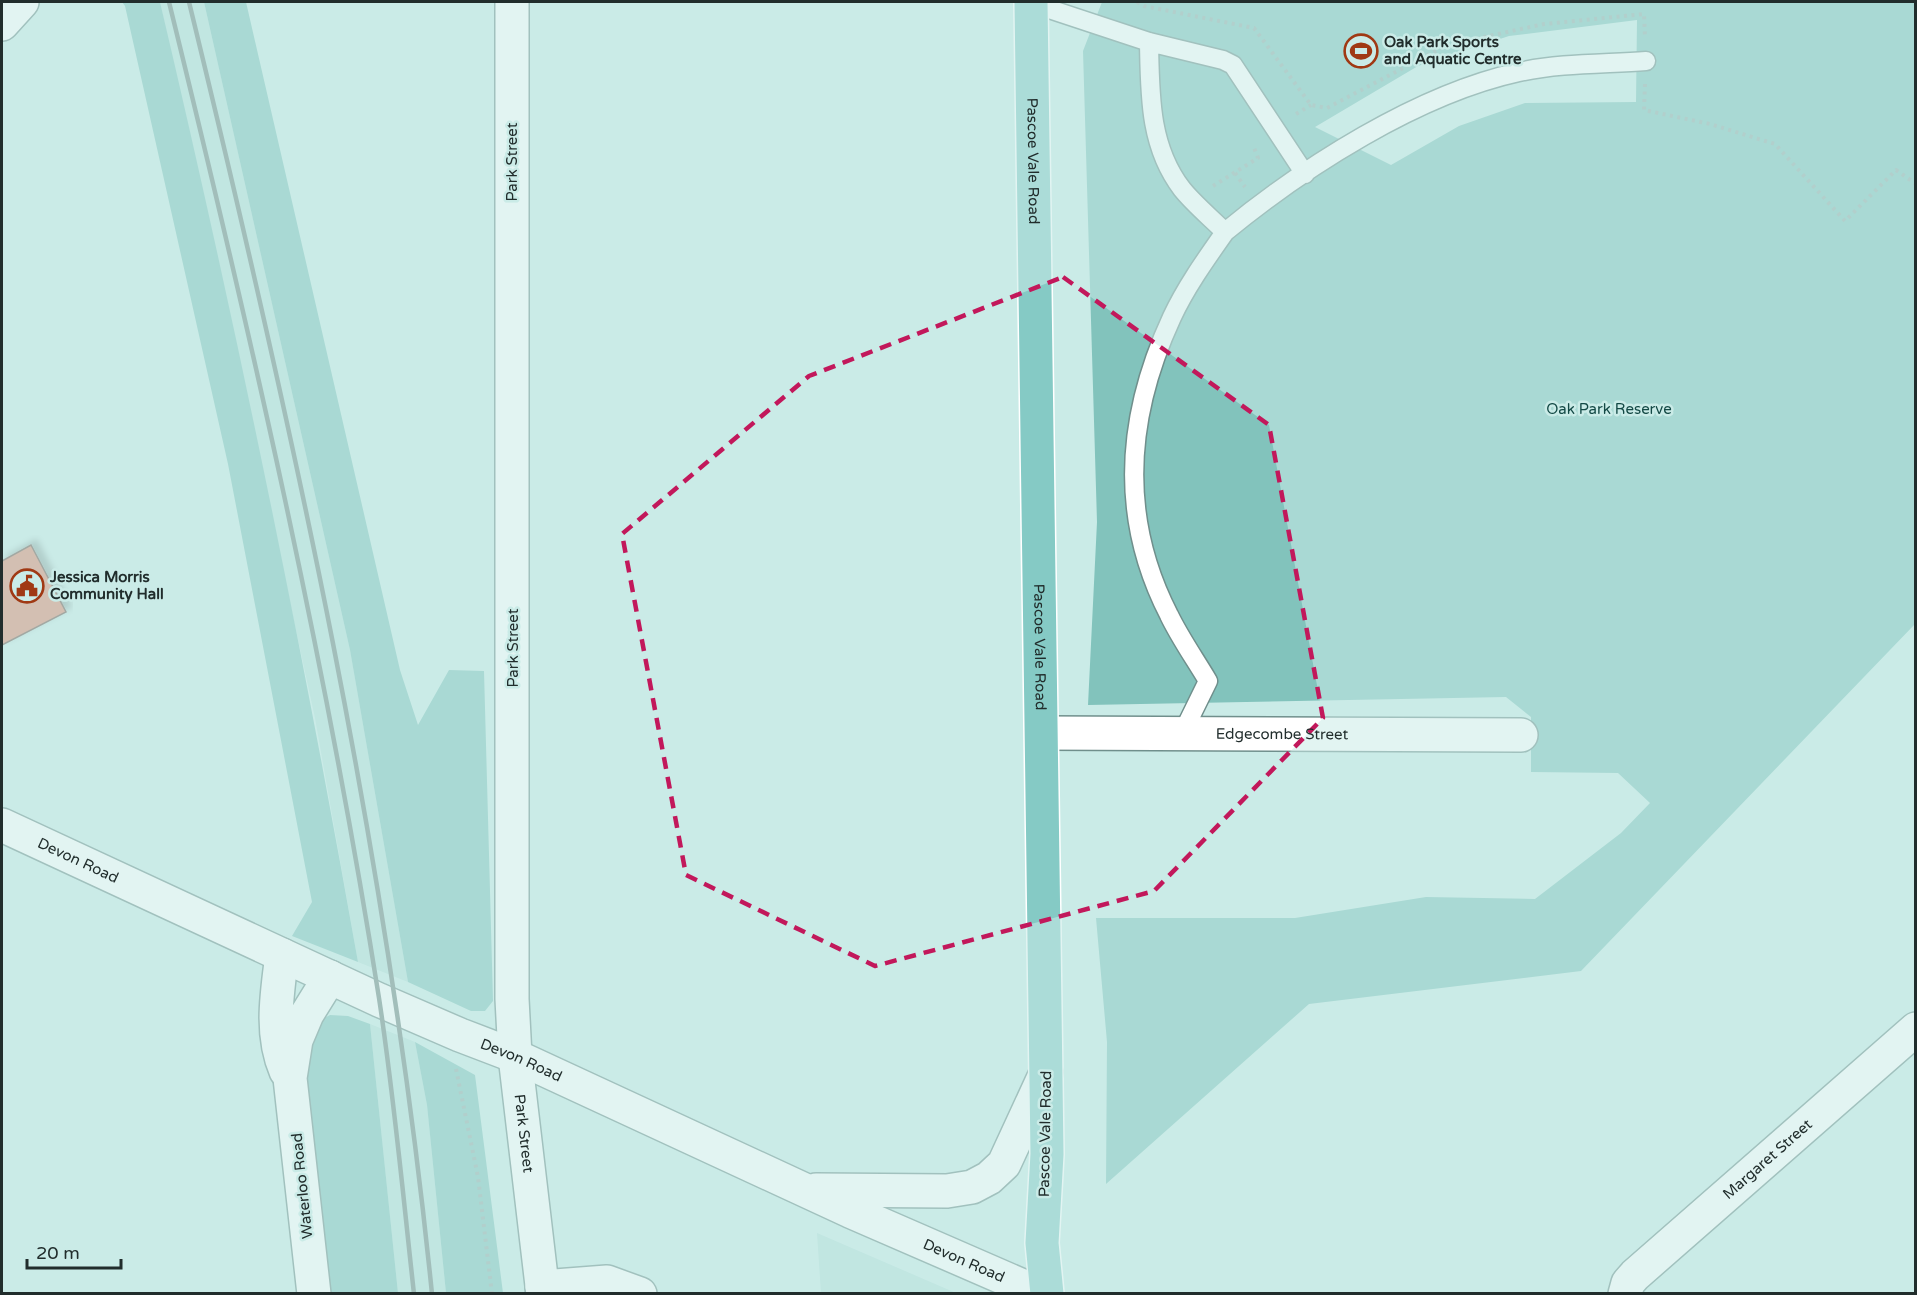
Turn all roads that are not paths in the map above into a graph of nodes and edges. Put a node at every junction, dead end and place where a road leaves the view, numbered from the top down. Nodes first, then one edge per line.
1 (22, 2) edge
2 (512, 2) edge
3 (1031, 2) edge
4 (2, 24) edge
5 (1149, 42) junction
6 (1646, 61) road end
7 (1305, 174) junction
8 (1225, 232) junction
9 (1042, 733) junction
10 (1182, 734) junction
11 (1521, 735) dead end
12 (2, 825) edge
13 (282, 955) junction
14 (330, 977) junction
15 (1916, 1029) edge
16 (515, 1056) junction
17 (1046, 1073) junction
18 (290, 1078) junction
19 (808, 1190) junction
20 (543, 1290) edge
21 (314, 1293) edge
22 (640, 1293) edge
23 (1041, 1293) edge
24 (1047, 1293) edge
25 (1625, 1293) edge

1 - 4 street
2 - 16 street, Park Street
3 - 5 lane
3 - 9 main road, Pascoe Vale Road
5 - 7 lane
5 - 8 lane
6 - 7 lane
7 - 8 lane
8 - 10 lane
9 - 10 street, Edgecombe Street
9 - 17 main road, Pascoe Vale Road
10 - 11 street, Edgecombe Street
12 - 13 street, Devon Road
13 - 14 street, Devon Road
13 - 18 street, Waterloo Road
14 - 16 street, Devon Road
14 - 18 street, Waterloo Road
15 - 25 street, Margaret Street
16 - 19 street, Devon Road
16 - 20 street, Park Street
17 - 19 street
17 - 24 main road, Pascoe Vale Road
18 - 21 street, Waterloo Road
19 - 23 street, Devon Road
20 - 22 street

